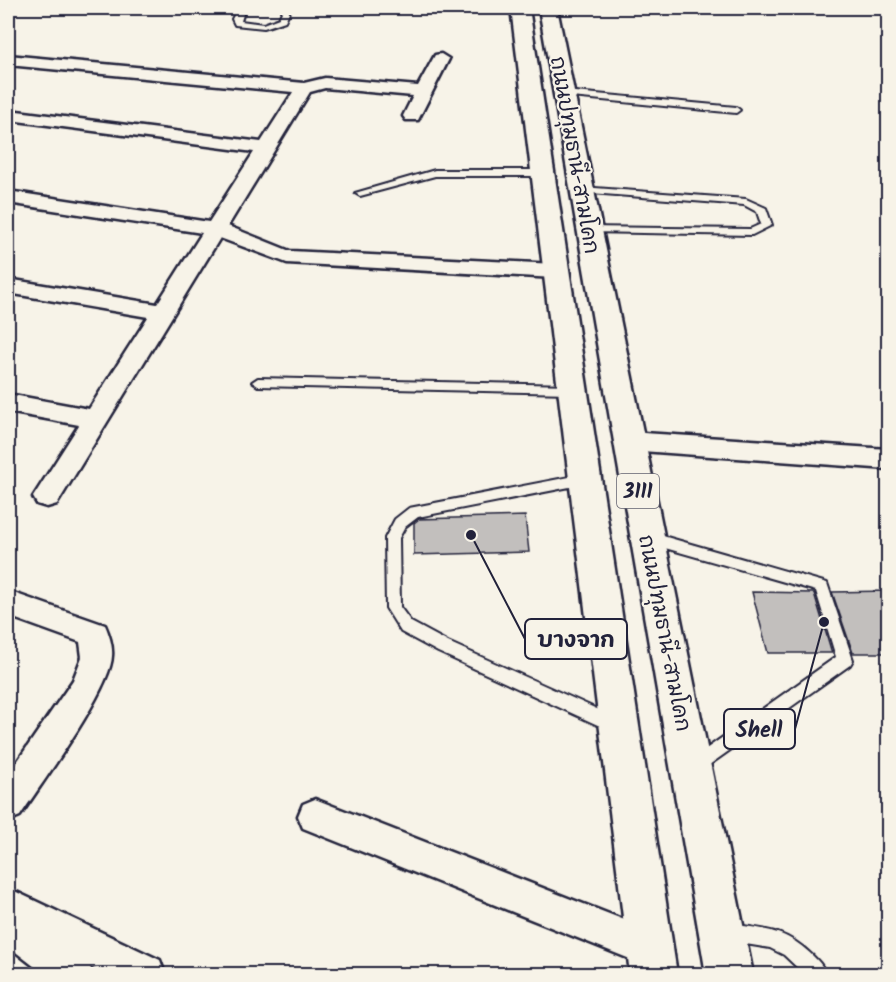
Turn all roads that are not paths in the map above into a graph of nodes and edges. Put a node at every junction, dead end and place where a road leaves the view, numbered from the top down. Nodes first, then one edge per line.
1 (242, 8) edge
2 (287, 8) edge
3 (520, 8) edge
4 (548, 8) edge
5 (441, 59) dead end
6 (8, 60) edge
7 (304, 88) junction
8 (424, 92) junction
9 (564, 94) junction
10 (736, 110) dead end
11 (17, 116) dead end
12 (412, 116) dead end
13 (266, 148) junction
14 (544, 173) junction
15 (581, 190) junction
16 (360, 193) dead end
17 (8, 197) edge
18 (216, 229) junction
19 (588, 229) junction
20 (555, 271) junction
21 (8, 286) edge
22 (164, 312) junction
23 (258, 382) dead end
24 (572, 389) junction
25 (8, 403) edge
26 (95, 419) junction
27 (628, 441) junction
28 (888, 459) edge
29 (585, 479) junction
30 (47, 497) dead end
31 (647, 538) junction
32 (8, 604) edge
33 (621, 728) junction
34 (692, 770) junction
35 (8, 804) edge
36 (315, 816) dead end
37 (8, 907) edge
38 (8, 923) edge
39 (722, 932) junction
40 (652, 961) edge
41 (74, 975) edge
42 (146, 975) edge
43 (730, 975) edge
44 (817, 975) edge

1 - 2 lane
3 - 14 main road, ถนนปทุมธานี-สามโคก / 3111
4 - 9 main road, ถนนปทุมธานี-สามโคก / 3111
5 - 8 street
6 - 7 street
7 - 8 street
7 - 13 street
8 - 12 street
9 - 10 lane
9 - 15 main road, ถนนปทุมธานี-สามโคก / 3111
11 - 13 street
13 - 18 street
14 - 16 lane
14 - 20 main road, ถนนปทุมธานี-สามโคก / 3111
15 - 19 main road, ถนนปทุมธานี-สามโคก / 3111
15 - 19 lane
17 - 18 street
18 - 20 street
18 - 22 street
19 - 27 main road, ถนนปทุมธานี-สามโคก / 3111
20 - 24 main road, ถนนปทุมธานี-สามโคก / 3111
21 - 22 street
22 - 26 street
23 - 24 lane
24 - 29 main road, ถนนปทุมธานี-สามโคก / 3111
25 - 26 street
26 - 30 street
27 - 28 street
27 - 31 main road, ถนนปทุมธานี-สามโคก / 3111
29 - 33 main road, ถนนปทุมธานี-สามโคก / 3111
29 - 33 lane
31 - 34 main road, ถนนปทุมธานี-สามโคก / 3111
31 - 34 lane
32 - 35 street
33 - 40 main road, ถนนปทุมธานี-สามโคก / 3111
34 - 39 main road, ถนนปทุมธานี-สามโคก / 3111
36 - 40 street
37 - 42 street
38 - 41 street
39 - 43 main road, ถนนปทุมธานี-สามโคก / 3111
39 - 44 lane

